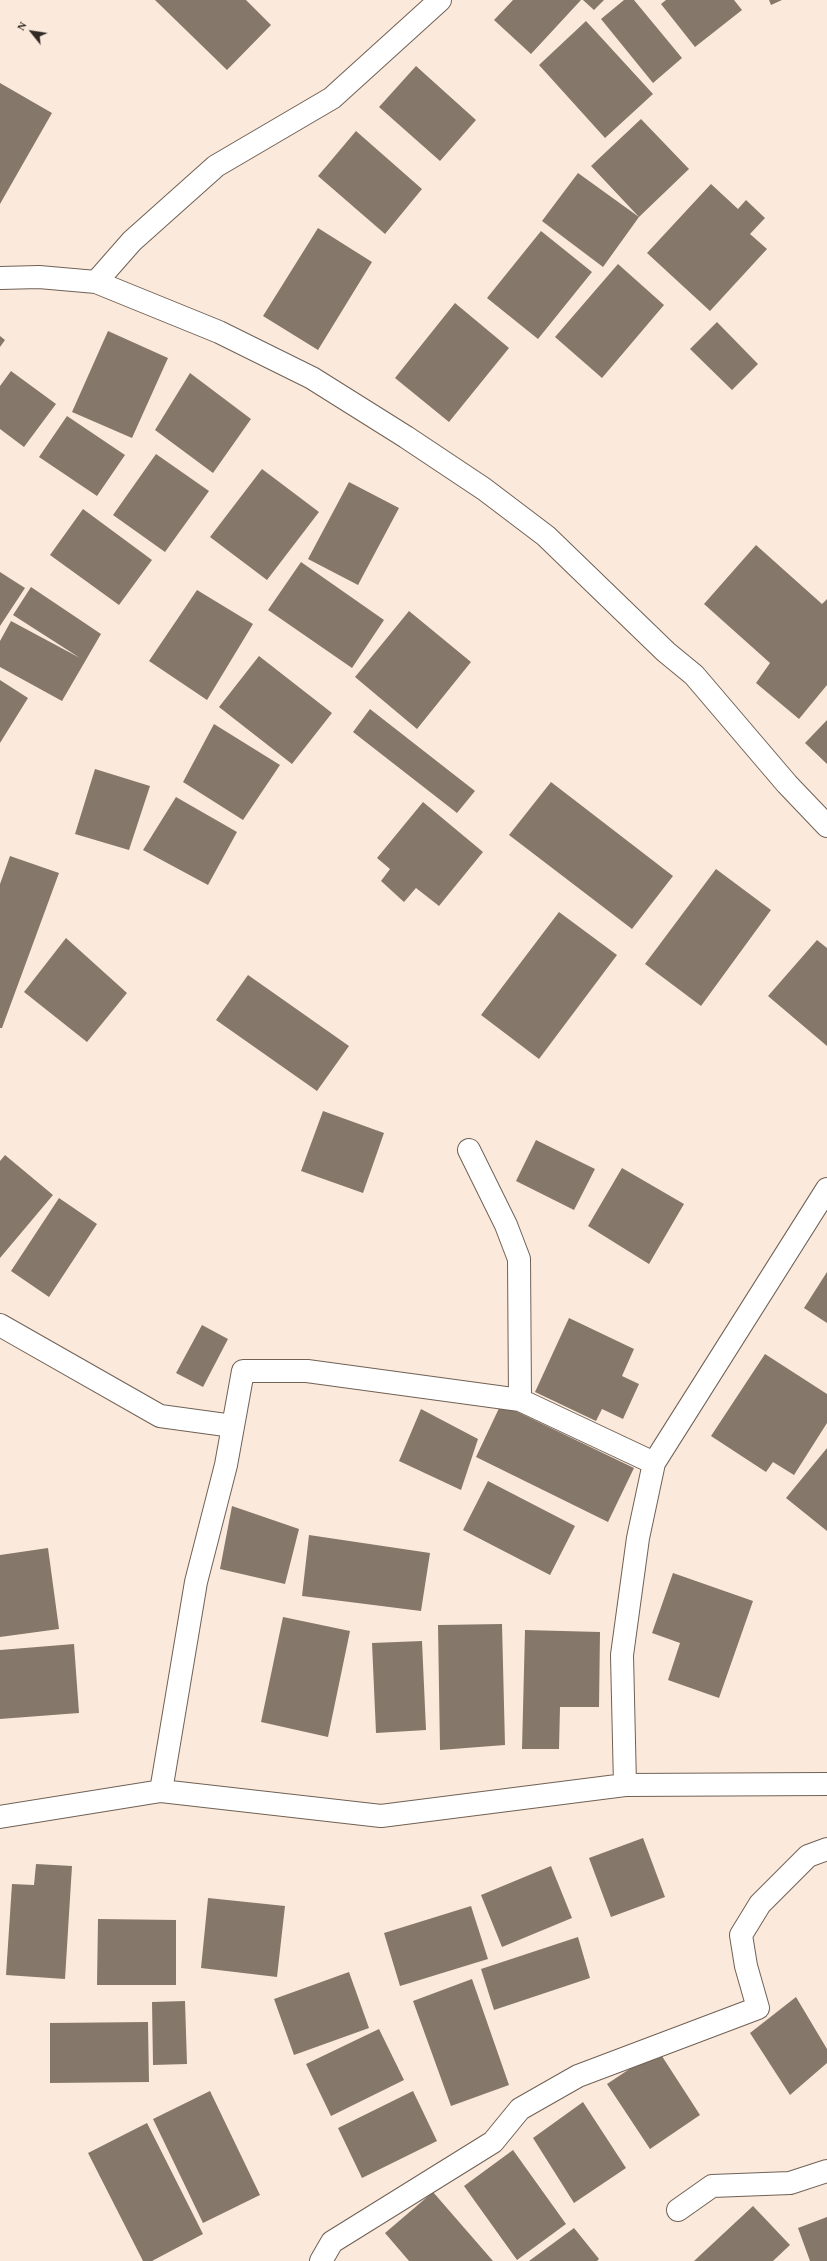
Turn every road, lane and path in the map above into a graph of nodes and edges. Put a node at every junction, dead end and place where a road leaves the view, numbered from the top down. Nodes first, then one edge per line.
1 (440, 0) edge
2 (0, 278) edge
3 (96, 282) junction
4 (827, 826) edge
5 (469, 1150) dead end
6 (827, 1189) edge
7 (0, 1325) edge
8 (520, 1400) junction
9 (233, 1426) junction
10 (654, 1463) junction
11 (827, 1784) edge
12 (625, 1785) junction
13 (161, 1791) junction
14 (0, 1817) edge
15 (827, 1849) edge
16 (827, 2171) edge
17 (678, 2210) dead end
18 (320, 2261) edge

1 - 3 street
2 - 3 street
3 - 4 street
5 - 8 street
6 - 10 street
7 - 9 street
8 - 9 street
8 - 10 street
9 - 13 street
10 - 12 street
11 - 12 street
12 - 13 street
13 - 14 street
15 - 18 street
16 - 17 street

